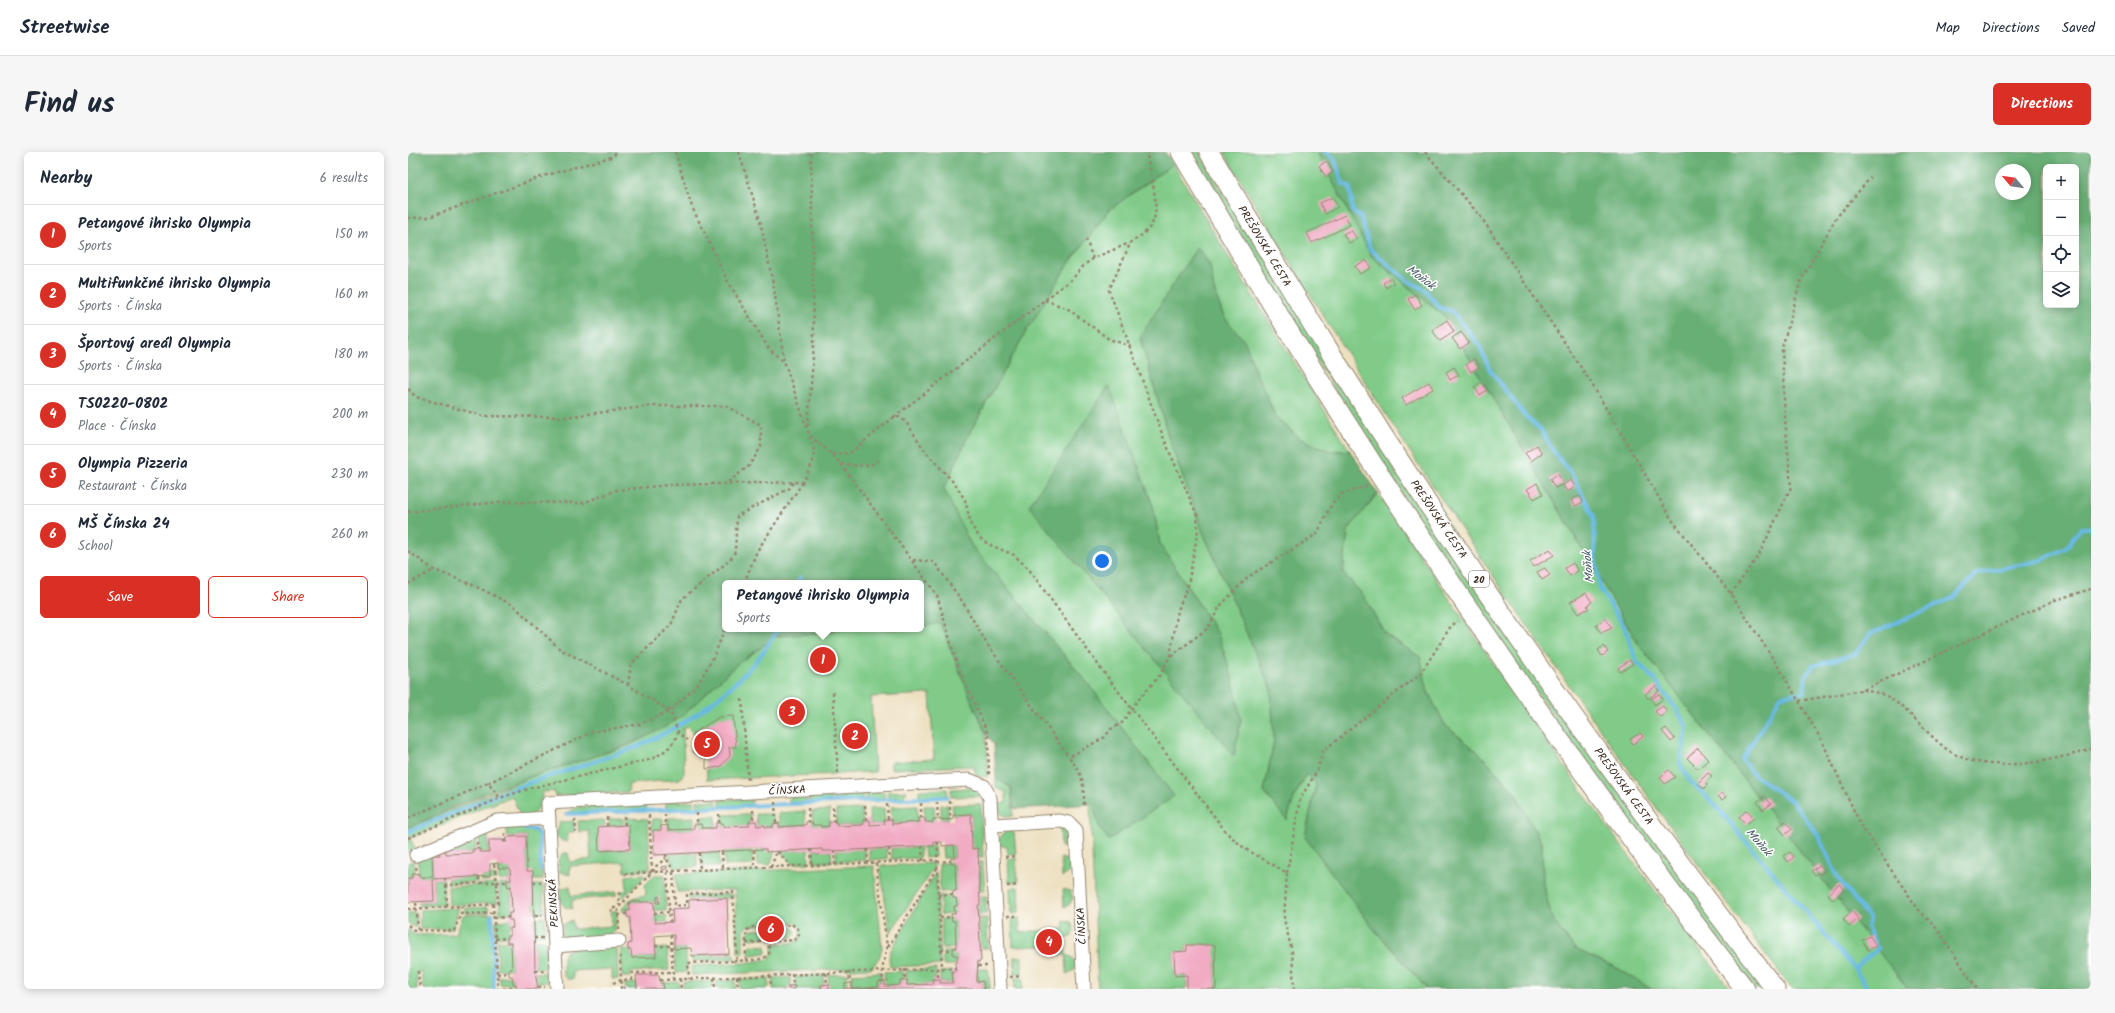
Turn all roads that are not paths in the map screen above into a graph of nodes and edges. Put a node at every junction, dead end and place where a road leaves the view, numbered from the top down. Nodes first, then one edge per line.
1 (1181, 152) edge
2 (1209, 152) edge
3 (548, 803) joint
4 (549, 818) junction
5 (992, 825) junction
6 (416, 855) dead end
7 (619, 941) dead end
8 (555, 946) junction
9 (557, 989) edge
10 (1000, 989) edge
11 (1084, 989) edge
12 (1746, 989) edge
13 (1775, 989) edge

1 - 12 highway, 20
2 - 13 highway, PREŠOVSKÁ CESTA / 20
3 - 4 street, PEKINSKÁ
3 - 5 street, ČÍNSKA
4 - 6 street
4 - 8 street, PEKINSKÁ
5 - 10 street
5 - 11 street, ČÍNSKA
7 - 8 street
8 - 9 street, PEKINSKÁ

